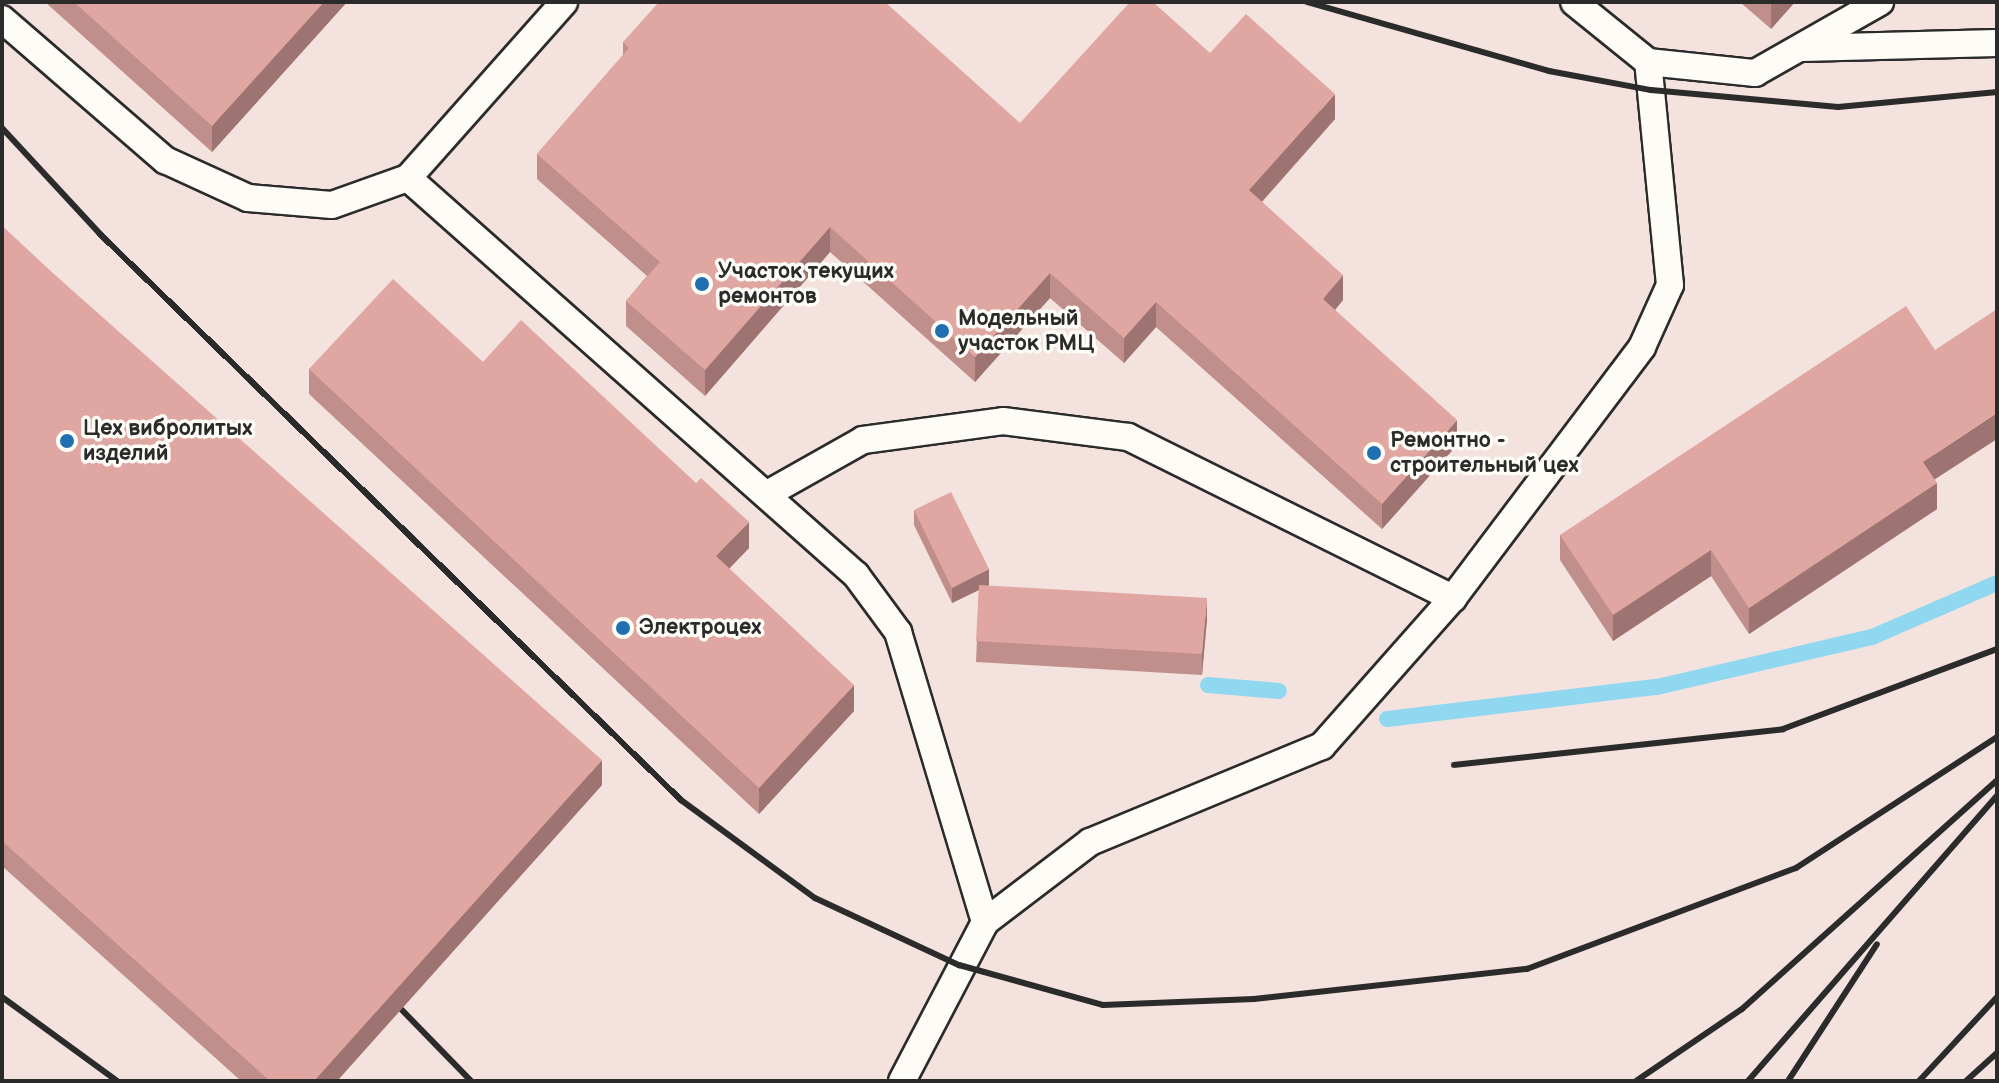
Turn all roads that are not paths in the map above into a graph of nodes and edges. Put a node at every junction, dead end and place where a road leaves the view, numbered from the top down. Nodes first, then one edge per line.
1 (564, 2) edge
2 (1574, 2) edge
3 (1880, 2) edge
4 (2, 19) edge
5 (1997, 43) edge
6 (1799, 48) junction
7 (1648, 62) junction
8 (408, 178) junction
9 (769, 493) junction
10 (1453, 598) junction
11 (985, 922) junction
12 (902, 1081) edge

1 - 8 lane
2 - 7 lane
3 - 6 lane
4 - 8 lane
5 - 6 lane
6 - 7 lane
7 - 10 lane
8 - 9 lane
9 - 10 lane
9 - 11 lane
10 - 11 lane
11 - 12 lane

